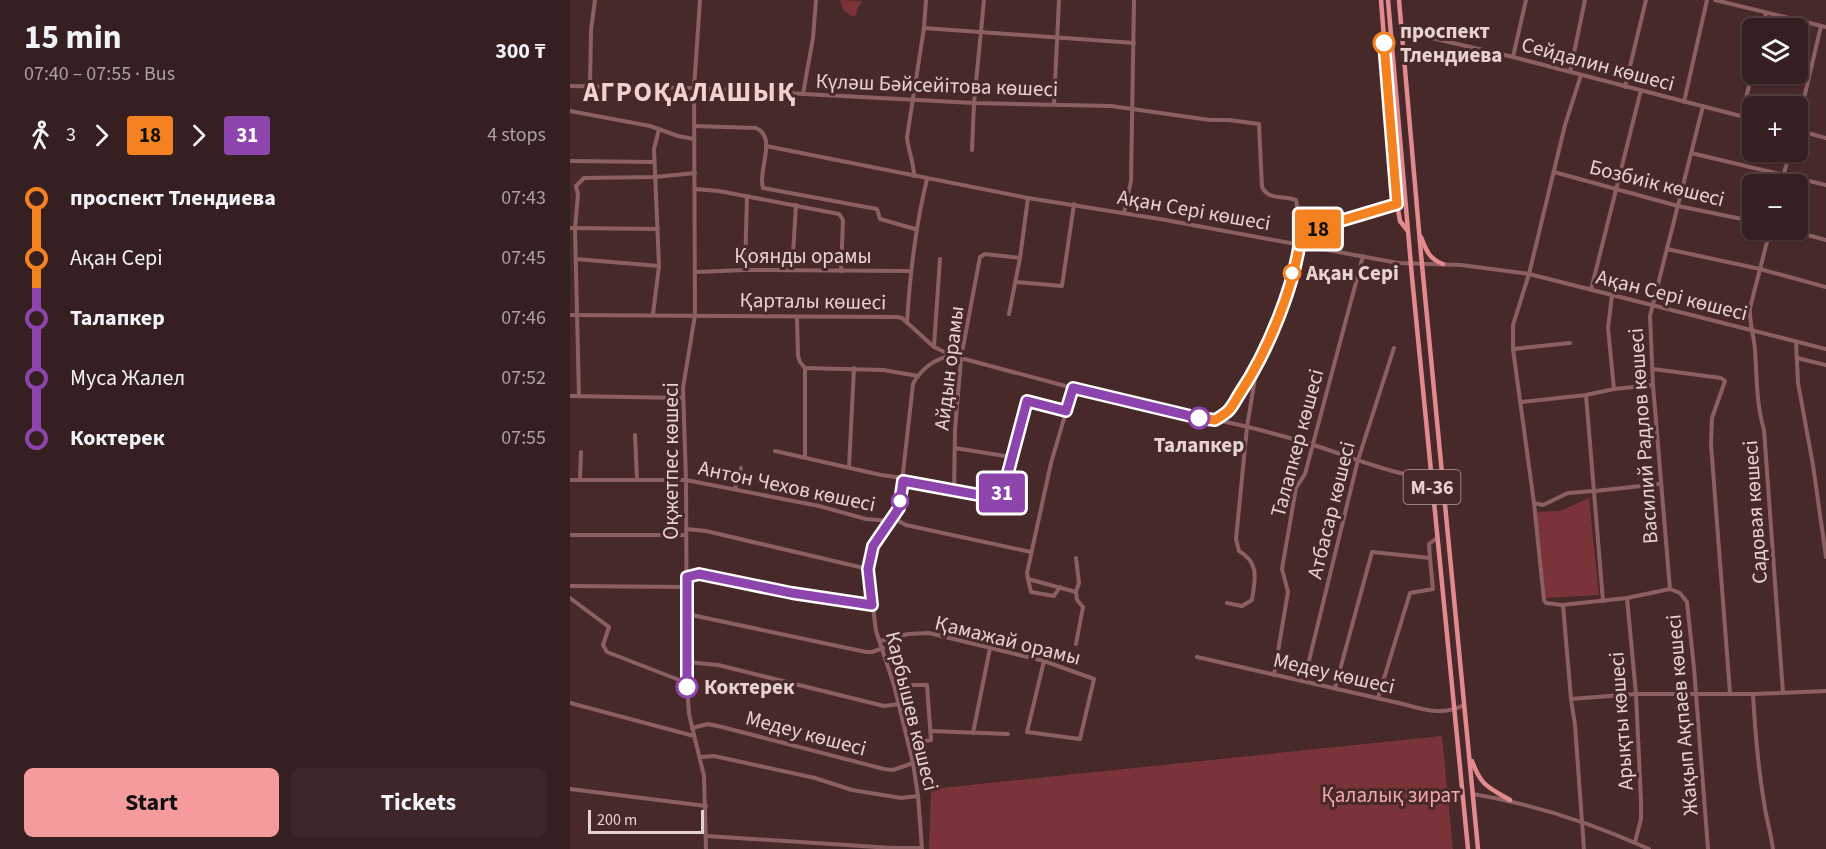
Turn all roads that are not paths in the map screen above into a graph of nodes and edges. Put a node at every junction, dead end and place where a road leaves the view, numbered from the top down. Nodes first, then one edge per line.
1 (595, 0) edge
2 (700, 0) edge
3 (816, 0) edge
4 (926, 0) edge
5 (984, 0) edge
6 (1059, 0) edge
7 (1134, 0) edge
8 (1381, 0) edge
9 (1388, 0) edge
10 (1400, 0) edge
11 (1526, 0) edge
12 (1585, 0) edge
13 (1647, 0) edge
14 (1707, 0) edge
15 (1715, 0) edge
16 (1766, 13) junction
17 (1765, 18) edge
18 (1823, 26) edge
19 (924, 28) junction
20 (1402, 31) junction
21 (980, 32) junction
22 (1058, 36) junction
23 (1134, 43) junction
24 (1513, 57) junction
25 (1569, 72) junction
26 (1581, 75) junction
27 (570, 86) edge
28 (590, 86) junction
29 (1626, 87) junction
30 (694, 88) junction
31 (1396, 89) junction
32 (1407, 90) junction
33 (1641, 90) junction
34 (803, 94) junction
35 (1805, 96) edge
36 (913, 100) junction
37 (1684, 102) junction
38 (974, 103) junction
39 (1054, 104) junction
40 (1703, 106) junction
41 (1132, 108) junction
42 (570, 111) edge
43 (1742, 116) edge
44 (694, 126) junction
45 (659, 129) junction
46 (1808, 132) edge
47 (1826, 138) edge
48 (694, 139) junction
49 (766, 146) junction
50 (972, 150) dead end
51 (1691, 153) junction
52 (570, 161) edge
53 (654, 162) junction
54 (1787, 162) edge
55 (1402, 171) junction
56 (1554, 172) junction
57 (695, 173) junction
58 (1784, 174) joint
59 (914, 176) junction
60 (655, 177) junction
61 (927, 179) junction
62 (1808, 180) edge
63 (577, 184) junction
64 (1826, 185) edge
65 (570, 189) edge
66 (695, 189) junction
67 (1616, 190) junction
68 (1396, 191) junction
69 (747, 196) junction
70 (1029, 198) junction
71 (1074, 204) junction
72 (1397, 204) junction
73 (796, 205) junction
74 (1678, 206) junction
75 (1124, 213) junction
76 (1742, 219) edge
77 (573, 228) edge
78 (658, 229) junction
79 (915, 229) junction
80 (1407, 230) junction
81 (1419, 231) junction
82 (1301, 233) junction
83 (1808, 235) edge
84 (1768, 240) edge
85 (1826, 240) edge
86 (1300, 245) junction
87 (1667, 249) junction
88 (1363, 256) junction
89 (1020, 258) junction
90 (576, 259) junction
91 (940, 259) dead end
92 (1443, 264) junction
93 (1410, 265) junction
94 (1422, 265) junction
95 (659, 266) junction
96 (1761, 268) junction
97 (745, 270) junction
98 (792, 270) junction
99 (841, 271) junction
100 (910, 271) junction
101 (696, 272) junction
102 (1529, 274) junction
103 (1016, 282) junction
104 (1826, 287) edge
105 (1591, 290) junction
106 (1612, 296) junction
107 (1653, 305) junction
108 (653, 314) junction
109 (1009, 314) dead end
110 (570, 315) edge
111 (576, 315) junction
112 (695, 315) junction
113 (797, 317) junction
114 (907, 323) junction
115 (1752, 331) junction
116 (1796, 342) junction
117 (1570, 343) dead end
118 (934, 347) junction
119 (1394, 348) dead end
120 (1513, 349) junction
121 (1826, 349) edge
122 (953, 356) junction
123 (961, 358) junction
124 (1797, 358) junction
125 (1826, 365) edge
126 (805, 368) junction
127 (854, 368) junction
128 (1256, 368) junction
129 (1653, 369) junction
130 (918, 376) junction
131 (1653, 385) junction
132 (1073, 388) junction
133 (1614, 389) junction
134 (1586, 395) junction
135 (570, 396) edge
136 (579, 396) junction
137 (683, 398) junction
138 (1521, 402) junction
139 (1066, 411) junction
140 (1215, 420) junction
141 (1247, 427) junction
142 (635, 435) dead end
143 (1312, 445) junction
144 (955, 448) junction
145 (775, 451) dead end
146 (581, 452) dead end
147 (805, 457) junction
148 (1011, 458) junction
149 (1358, 460) junction
150 (849, 467) junction
151 (741, 468) dead end
152 (1431, 478) junction
153 (580, 479) junction
154 (637, 479) junction
155 (1442, 479) junction
156 (570, 480) edge
157 (686, 480) junction
158 (903, 480) junction
159 (1660, 484) junction
160 (735, 489) junction
161 (954, 490) junction
162 (1594, 491) junction
163 (1534, 503) junction
164 (892, 519) junction
165 (686, 529) junction
166 (570, 535) edge
167 (686, 535) junction
168 (1437, 538) junction
169 (1031, 552) junction
170 (1826, 556) edge
171 (1076, 558) dead end
172 (1430, 558) junction
173 (868, 569) junction
174 (687, 577) junction
175 (1028, 579) junction
176 (570, 586) edge
177 (687, 587) junction
178 (1060, 587) junction
179 (1670, 589) junction
180 (1076, 592) junction
181 (570, 598) edge
182 (1627, 598) junction
183 (1603, 601) junction
184 (1227, 603) dead end
185 (1563, 604) junction
186 (872, 605) junction
187 (687, 614) junction
188 (880, 641) junction
189 (1076, 644) dead end
190 (883, 648) junction
191 (990, 648) junction
192 (1197, 657) dead end
193 (1044, 661) junction
194 (687, 662) junction
195 (1274, 675) junction
196 (1304, 681) junction
197 (687, 683) junction
198 (894, 685) junction
199 (1335, 688) junction
200 (1826, 691) edge
201 (1696, 693) junction
202 (1730, 693) junction
203 (1783, 693) junction
204 (1636, 694) junction
205 (1753, 694) junction
206 (1378, 698) junction
207 (1571, 699) junction
208 (570, 703) edge
209 (899, 704) junction
210 (1464, 705) junction
211 (1454, 710) junction
212 (692, 728) junction
213 (932, 731) junction
214 (973, 732) junction
215 (1008, 734) dead end
216 (694, 736) junction
217 (909, 744) junction
218 (1469, 753) junction
219 (701, 757) junction
220 (913, 763) junction
221 (570, 789) edge
222 (1473, 794) junction
223 (918, 796) junction
224 (1510, 800) junction
225 (706, 806) junction
226 (1581, 822) junction
227 (707, 836) junction
228 (1635, 842) junction
229 (860, 847) edge
230 (922, 848) edge
231 (706, 849) edge
232 (1468, 849) edge
233 (1478, 849) edge
234 (1584, 849) edge
235 (1650, 849) edge
236 (1708, 849) edge
237 (1773, 849) edge

1 - 28 street
2 - 30 street, Оқжетпес көшесі
3 - 34 street
4 - 19 street
5 - 21 street
6 - 22 street
7 - 23 street
8 - 68 main road
9 - 31 main road, M-36
10 - 20 main road, M-36
11 - 24 street
12 - 25 street
13 - 29 street
14 - 37 street
15 - 16 street
16 - 17 street
16 - 18 street
18 - 35 street
19 - 21 street
19 - 36 street
20 - 24 street, Сейдалин көшесі
20 - 32 main road, M-36
21 - 22 street
21 - 38 street
22 - 23 street
22 - 39 street
23 - 41 street
24 - 25 street, Сейдалин көшесі
25 - 26 street, Сейдалин көшесі
26 - 29 street, Сейдалин көшесі
26 - 56 street
27 - 28 street, Күләш Бәйсейітова көшесі
28 - 30 street, Күләш Бәйсейітова көшесі
29 - 33 street, Сейдалин көшесі
30 - 34 street, Күләш Бәйсейітова көшесі
30 - 44 street, Оқжетпес көшесі
31 - 32 main road
31 - 55 main road, M-36
32 - 81 main road, M-36
33 - 37 street, Сейдалин көшесі
33 - 67 street
34 - 36 street, Күләш Бәйсейітова көшесі
36 - 38 street, Күләш Бәйсейітова көшесі
36 - 59 street
37 - 40 street, Сейдалин көшесі
38 - 39 street, Күләш Бәйсейітова көшесі
38 - 50 street
39 - 41 street, Күләш Бәйсейітова көшесі
40 - 43 street, Сейдалин көшесі
40 - 51 street, Василий Радлов көшесі
41 - 75 street
41 - 82 street, Күләш Бәйсейітова көшесі
42 - 45 street
44 - 48 street, Оқжетпес көшесі
44 - 49 street
45 - 48 street
45 - 53 street
46 - 47 street
48 - 57 street, Оқжетпес көшесі
49 - 59 street, Ақан Сері көшесі
49 - 79 street
51 - 58 street
51 - 74 street, Василий Радлов көшесі
52 - 53 street
53 - 60 street
54 - 58 street
55 - 68 main road
55 - 80 main road, M-36
56 - 67 street, Бозбиік көшесі
56 - 102 street
57 - 60 street
57 - 66 street, Оқжетпес көшесі
59 - 61 street, Ақан Сері көшесі
60 - 63 street
60 - 78 street
61 - 70 street, Ақан Сері көшесі
61 - 79 street
62 - 64 street
63 - 65 street
63 - 77 street
66 - 69 street
66 - 101 street, Оқжетпес көшесі
67 - 74 street, Бозбиік көшесі
67 - 105 street
68 - 72 main road
69 - 73 street
69 - 97 street
70 - 71 street, Ақан Сері көшесі
70 - 89 street
71 - 75 street, Ақан Сері көшесі
71 - 103 street
72 - 80 main road
72 - 82 street
73 - 98 street
73 - 99 street
74 - 76 street, Бозбиік көшесі
74 - 87 street, Василий Радлов көшесі
75 - 86 street, Ақан Сері көшесі
77 - 78 street
77 - 90 street
78 - 95 street
79 - 100 street
80 - 93 main road, M-36
81 - 92 main road
81 - 94 main road, M-36
82 - 86 street
83 - 85 street
84 - 96 street, Садовая көшесі
86 - 88 street, Ақан Сері көшесі
86 - 128 street
87 - 96 street
87 - 107 street, Василий Радлов көшесі
88 - 93 street, Ақан Сері көшесі
88 - 143 street, Талапкер көшесі
89 - 103 street
89 - 123 street, Айдын орамы
90 - 95 street
90 - 111 street
91 - 118 street, Айдын орамы
92 - 94 street, Ақан Сері көшесі
92 - 102 street, Ақан Сері көшесі
93 - 94 street, Ақан Сері көшесі
93 - 152 main road, M-36
94 - 155 main road, M-36
95 - 108 street
96 - 104 street
96 - 115 street, Садовая көшесі
97 - 98 street, Қоянды орамы
97 - 101 street, Қоянды орамы
98 - 99 street, Қоянды орамы
99 - 100 street, Қоянды орамы
100 - 114 street
101 - 112 street, Оқжетпес көшесі
102 - 105 street, Ақан Сері көшесі
102 - 120 street
103 - 109 street
105 - 106 street, Ақан Сері көшесі
106 - 107 street, Ақан Сері көшесі
106 - 133 street
107 - 115 street, Ақан Сері көшесі
107 - 129 street, Василий Радлов көшесі
108 - 111 street, Қарталы көшесі
108 - 112 street, Қарталы көшесі
110 - 111 street, Қарталы көшесі
111 - 136 street
112 - 113 street, Қарталы көшесі
112 - 137 street, Оқжетпес көшесі
113 - 114 street, Қарталы көшесі
113 - 126 street
114 - 118 street, Қарталы көшесі
115 - 116 street, Ақан Сері көшесі
115 - 203 street, Садовая көшесі
116 - 121 street, Ақан Сері көшесі
116 - 124 street
117 - 120 street
118 - 122 street, Қарталы көшесі
119 - 149 street, Атбасар көшесі
120 - 138 street
122 - 123 street, Қарталы көшесі
122 - 130 street
123 - 132 street, Қарталы көшесі
123 - 144 street, Айдын орамы
124 - 125 street
124 - 170 street
126 - 127 street
126 - 147 street
127 - 130 street
127 - 150 street
128 - 140 street
128 - 141 street
129 - 131 street, Василий Радлов көшесі
129 - 202 street
130 - 158 street, Карбышев көшесі
131 - 133 street
131 - 159 street, Василий Радлов көшесі
132 - 139 street
132 - 140 street, Қарталы көшесі
133 - 134 street
134 - 138 street
134 - 162 street
135 - 136 street
136 - 137 street
137 - 157 street, Оқжетпес көшесі
138 - 163 street
139 - 148 street
139 - 169 street
140 - 141 street, Қарталы көшесі
141 - 143 street, Қарталы көшесі
141 - 184 street
142 - 154 street
143 - 149 street, Қарталы көшесі
143 - 195 street, Талапкер көшесі
144 - 148 street
144 - 161 street, Айдын орамы
145 - 147 street
146 - 153 street
147 - 150 street
148 - 161 street
149 - 152 street, Қарталы көшесі
149 - 196 street, Атбасар көшесі
150 - 158 street
151 - 160 street
152 - 155 street, Қарталы көшесі
152 - 168 main road, M-36
153 - 154 street, Антон Чехов көшесі
153 - 156 street, Антон Чехов көшесі
154 - 157 street, Антон Чехов көшесі
155 - 210 main road, M-36
157 - 160 street, Антон Чехов көшесі
157 - 165 street, Оқжетпес көшесі
158 - 161 street
158 - 164 street, Карбышев көшесі
159 - 162 street
159 - 179 street, Василий Радлов көшесі
160 - 164 street, Антон Чехов көшесі
162 - 163 street
162 - 183 street
163 - 185 street
164 - 169 street, Антон Чехов көшесі
164 - 173 street, Карбышев көшесі
165 - 167 street, Оқжетпес көшесі
165 - 173 street
166 - 167 street
167 - 174 street, Оқжетпес көшесі
168 - 172 street
168 - 211 main road, M-36
169 - 175 street
171 - 180 street
172 - 199 street
172 - 206 street
173 - 186 street, Карбышев көшесі
174 - 177 street, Оқжетпес көшесі
174 - 186 street
175 - 178 street
175 - 178 street
176 - 177 street
177 - 187 street, Оқжетпес көшесі
178 - 180 street
179 - 182 street
179 - 201 street, Жақып Ақпаев көшесі
180 - 189 street
181 - 197 street
182 - 183 street
182 - 204 street, Арықты көшесі
183 - 185 street
185 - 207 street
186 - 188 street, Карбышев көшесі
187 - 190 street
187 - 194 street, Оқжетпес көшесі
188 - 190 street, Карбышев көшесі
188 - 191 street, Қамажай орамы
190 - 198 street, Карбышев көшесі
191 - 193 street, Қамажай орамы
191 - 214 street
192 - 195 street, Медеу көшесі
193 - 193 street, Қамажай орамы
194 - 197 street, Оқжетпес көшесі
194 - 209 street
195 - 196 street, Медеу көшесі
196 - 199 street, Медеу көшесі
197 - 212 street, Оқжетпес көшесі
198 - 209 street, Карбышев көшесі
198 - 213 street
199 - 206 street, Медеу көшесі
200 - 203 street
201 - 202 street
201 - 204 street
201 - 236 street, Жақып Ақпаев көшесі
202 - 205 street
203 - 205 street
204 - 207 street
204 - 228 street, Арықты көшесі
205 - 237 street
206 - 211 street, Медеу көшесі
207 - 226 street
208 - 216 street
209 - 217 street, Карбышев көшесі
210 - 211 street, Медеу көшесі
210 - 218 main road, M-36
211 - 232 main road, M-36
212 - 216 street, Оқжетпес көшесі
212 - 220 street, Медеу көшесі
213 - 214 street
213 - 217 street
214 - 215 street
216 - 219 street, Оқжетпес көшесі
217 - 220 street, Карбышев көшесі
218 - 222 main road, M-36
218 - 224 main road
219 - 223 street, Медеу көшесі
219 - 225 street, Оқжетпес көшесі
220 - 223 street, Карбышев көшесі
221 - 225 street
222 - 224 street
222 - 233 main road, M-36
223 - 230 street, Карбышев көшесі
224 - 226 street
225 - 227 street, Оқжетпес көшесі
226 - 228 street
226 - 234 street
227 - 229 street
227 - 231 street, Оқжетпес көшесі
228 - 235 street
229 - 230 street

